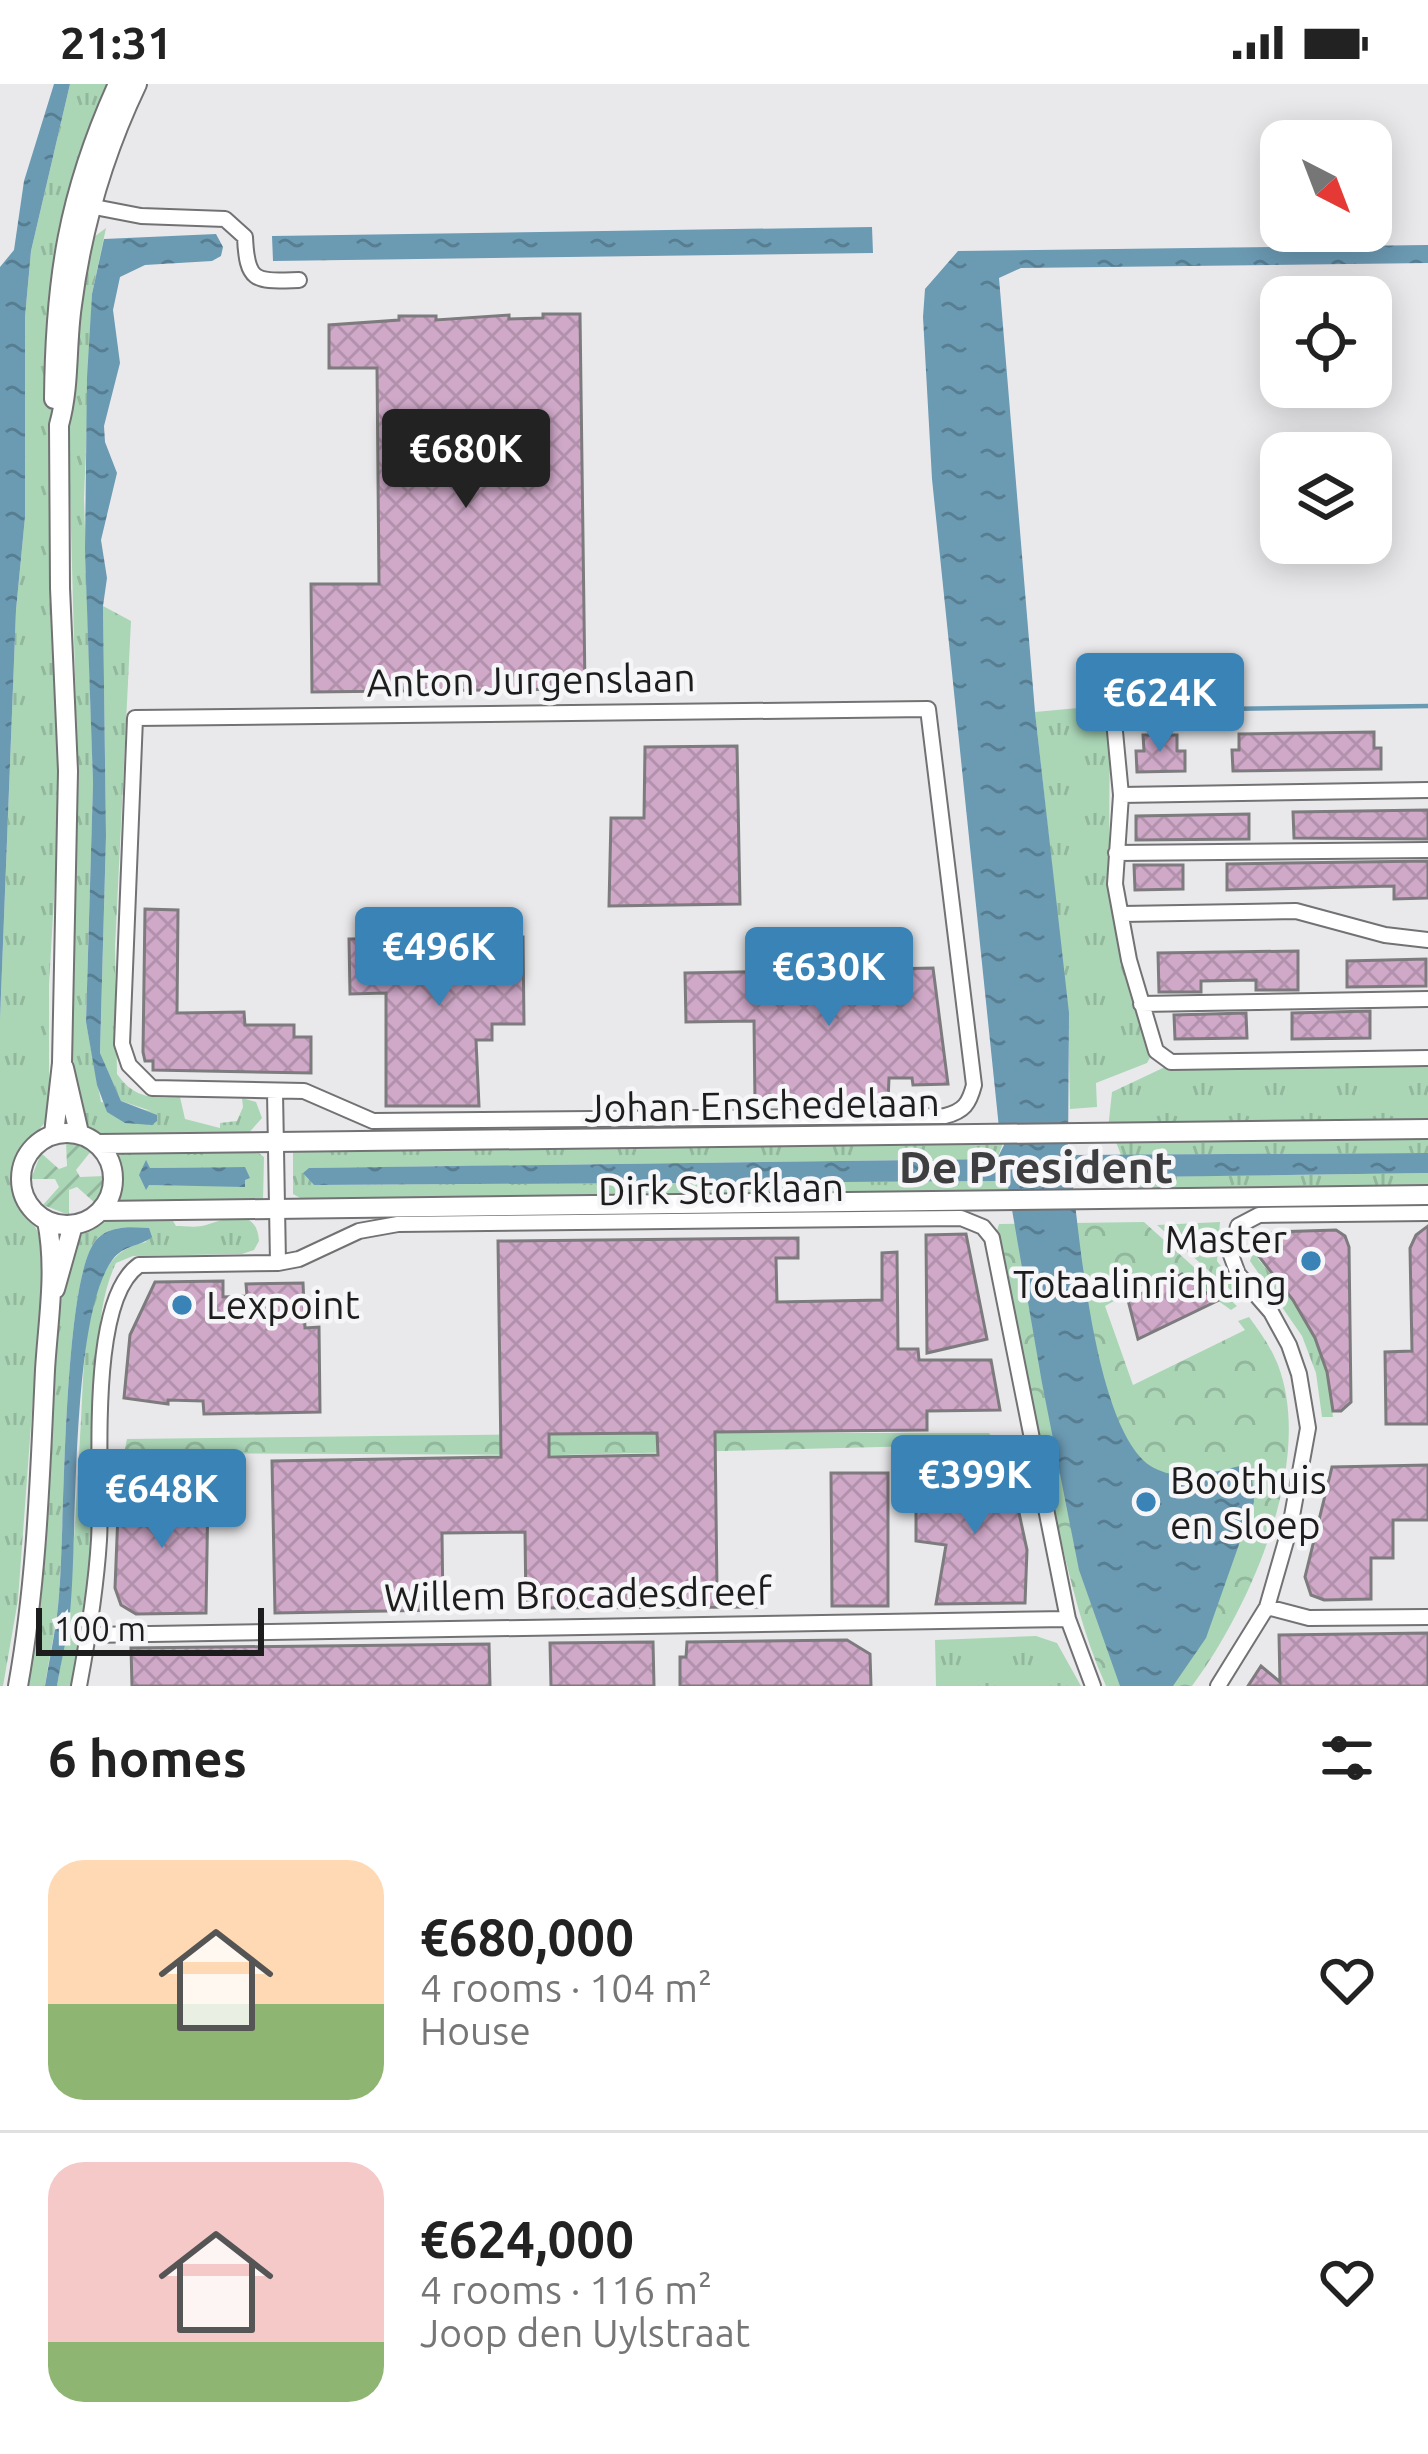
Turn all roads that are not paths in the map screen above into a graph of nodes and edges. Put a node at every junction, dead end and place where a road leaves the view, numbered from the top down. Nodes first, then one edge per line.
1 (118, 84) edge
2 (137, 84) edge
3 (82, 205) junction
4 (299, 280) dead end
5 (1114, 721) dead end
6 (1428, 790) edge
7 (1121, 794) junction
8 (1428, 850) edge
9 (1116, 853) junction
10 (1122, 914) junction
11 (1428, 940) edge
12 (1428, 999) edge
13 (1141, 1004) junction
14 (1428, 1058) edge
15 (62, 1063) junction
16 (274, 1092) junction
17 (1428, 1129) edge
18 (79, 1133) junction
19 (53, 1134) junction
20 (278, 1143) junction
21 (98, 1144) junction
22 (1428, 1195) edge
23 (278, 1210) junction
24 (100, 1211) junction
25 (1428, 1213) edge
26 (47, 1222) junction
27 (73, 1225) junction
28 (278, 1263) junction
29 (53, 1293) junction
30 (1267, 1607) junction
31 (1428, 1617) edge
32 (1068, 1619) junction
33 (89, 1635) junction
34 (18, 1686) edge
35 (79, 1686) edge
36 (1093, 1686) edge
37 (1219, 1686) edge

1 - 3 street
2 - 3 street
3 - 4 street
3 - 15 street
5 - 7 street
6 - 7 street
7 - 9 street
8 - 9 street
9 - 10 street
10 - 11 street
10 - 13 street
12 - 13 street
13 - 14 street
15 - 18 street
15 - 19 street
16 - 16 street, Anton Jurgenslaan
16 - 20 street
17 - 20 street, Johan Enschedelaan
18 - 19 street
18 - 21 street
19 - 26 street
20 - 21 street, Johan Enschedelaan
20 - 23 street
21 - 24 street
22 - 23 street
23 - 24 street
23 - 28 street
24 - 27 street
25 - 30 street
26 - 27 street
26 - 29 street
27 - 29 street
28 - 32 street, Dirk Storklaan
28 - 33 street, Dirk Storklaan
29 - 34 street
30 - 31 street
30 - 37 street
32 - 33 street, Willem Brocadesdreef
32 - 36 street, Dirk Storklaan
33 - 35 street

